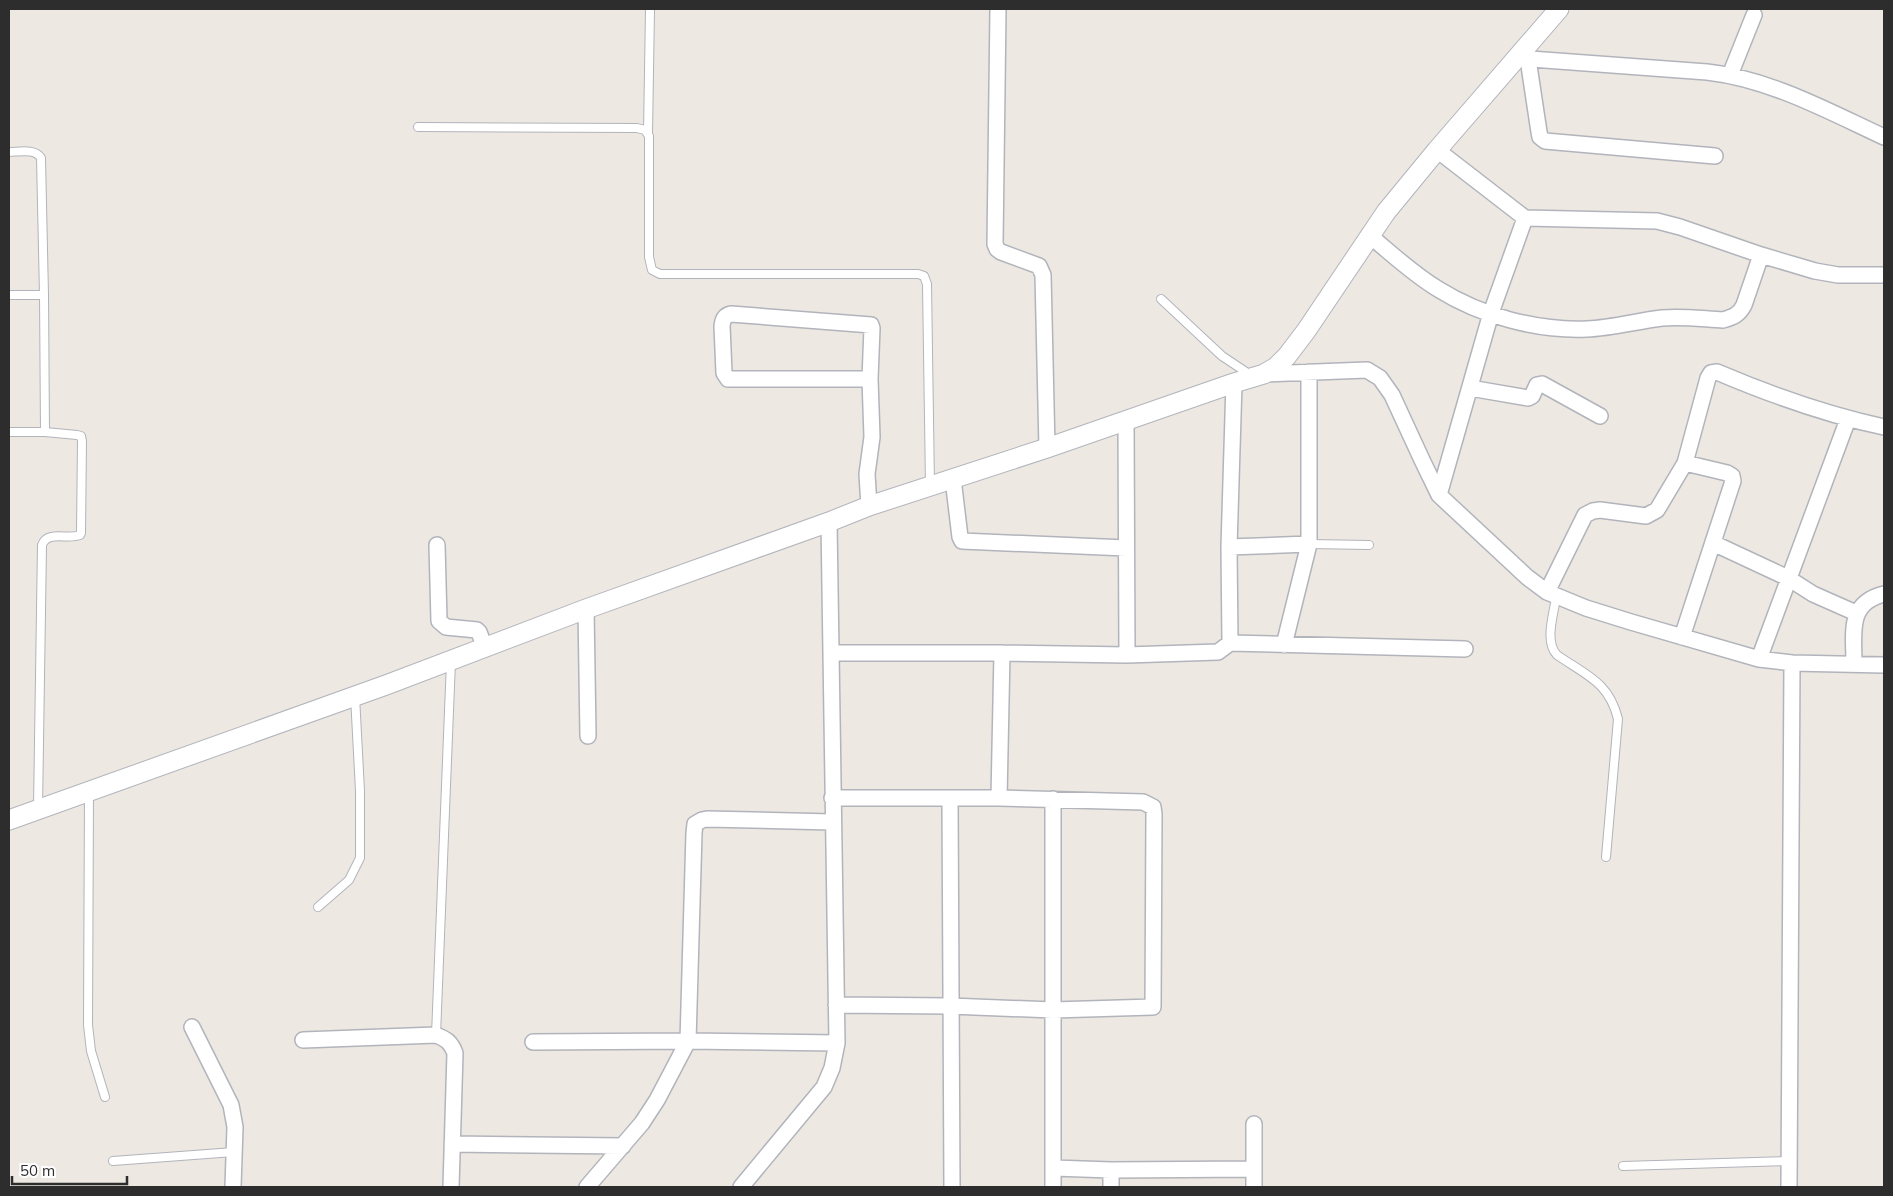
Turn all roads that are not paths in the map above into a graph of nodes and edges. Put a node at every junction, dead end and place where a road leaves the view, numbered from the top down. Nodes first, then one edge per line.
1 (650, 9) edge
2 (998, 9) edge
3 (1560, 9) edge
4 (1754, 11) edge
5 (1523, 58) junction
6 (1730, 75) junction
7 (418, 128) dead end
8 (648, 133) junction
9 (1884, 137) edge
10 (1437, 150) junction
11 (9, 152) edge
12 (1716, 156) dead end
13 (1525, 218) junction
14 (1369, 235) junction
15 (1761, 255) junction
16 (1884, 275) edge
17 (9, 295) edge
18 (44, 296) junction
19 (1161, 298) dead end
20 (1491, 313) junction
21 (1309, 372) junction
22 (1259, 376) junction
23 (870, 379) junction
24 (1234, 383) junction
25 (1470, 388) junction
26 (1600, 416) dead end
27 (1848, 419) junction
28 (1126, 420) junction
29 (1884, 427) edge
30 (9, 432) edge
31 (45, 432) junction
32 (1047, 448) junction
33 (1685, 463) junction
34 (953, 479) junction
35 (930, 486) junction
36 (1439, 495) junction
37 (869, 506) junction
38 (829, 522) junction
39 (1713, 543) junction
40 (1309, 544) junction
41 (437, 545) dead end
42 (1369, 545) dead end
43 (1229, 547) junction
44 (1126, 548) junction
45 (1788, 578) junction
46 (1551, 594) junction
47 (1884, 594) edge
48 (586, 609) junction
49 (1856, 613) junction
50 (1682, 637) junction
51 (1230, 643) junction
52 (1284, 645) junction
53 (485, 648) junction
54 (1465, 649) dead end
55 (1002, 652) junction
56 (831, 653) junction
57 (1127, 655) junction
58 (1759, 659) junction
59 (451, 661) junction
60 (1792, 663) junction
61 (1854, 664) junction
62 (1884, 664) edge
63 (355, 696) junction
64 (588, 736) dead end
65 (90, 792) junction
66 (832, 798) junction
67 (999, 798) junction
68 (950, 799) junction
69 (1053, 799) junction
70 (38, 810) junction
71 (9, 820) edge
72 (832, 822) junction
73 (1606, 857) dead end
74 (318, 907) dead end
75 (836, 1005) junction
76 (950, 1006) junction
77 (1053, 1010) junction
78 (192, 1027) dead end
79 (436, 1036) junction
80 (303, 1040) dead end
81 (688, 1040) junction
82 (533, 1042) dead end
83 (837, 1043) junction
84 (105, 1097) dead end
85 (1254, 1124) dead end
86 (452, 1144) junction
87 (623, 1146) junction
88 (234, 1152) junction
89 (113, 1161) dead end
90 (1790, 1161) junction
91 (1623, 1166) dead end
92 (1054, 1168) junction
93 (1254, 1168) junction
94 (1111, 1170) junction
95 (233, 1187) edge
96 (451, 1187) edge
97 (587, 1187) edge
98 (741, 1187) edge
99 (952, 1187) edge
100 (1053, 1187) edge
101 (1111, 1187) edge
102 (1254, 1187) edge
103 (1790, 1187) edge

1 - 8 lane
2 - 32 street
3 - 5 street
4 - 6 street
5 - 6 street
5 - 10 street
5 - 12 street
6 - 9 street
7 - 8 lane
8 - 35 lane
10 - 13 street
10 - 14 street
11 - 18 lane
13 - 15 street
13 - 20 street
14 - 20 street
14 - 22 street
15 - 16 street
15 - 20 street
17 - 18 lane
18 - 31 lane
19 - 22 lane
20 - 25 street
21 - 22 street
21 - 36 street
21 - 40 street
22 - 24 street
23 - 23 street
23 - 37 street
24 - 28 street
24 - 43 street
25 - 26 street
25 - 36 street
27 - 29 street
27 - 33 street
27 - 45 street
28 - 32 street
28 - 44 street
30 - 31 lane
31 - 70 lane
32 - 34 street
33 - 39 street
33 - 46 street
34 - 35 street
34 - 44 street
35 - 37 street
36 - 46 street
37 - 38 street
38 - 48 street
38 - 56 street
39 - 45 street
39 - 50 street
40 - 42 lane
40 - 43 street
40 - 52 street
41 - 53 street
43 - 51 street
44 - 57 street
45 - 49 street
45 - 58 street
46 - 50 street
46 - 73 lane
47 - 49 street
48 - 53 street
48 - 64 street
49 - 61 street
50 - 58 street
51 - 52 street
51 - 57 street
52 - 54 street
53 - 59 street
55 - 56 street
55 - 57 street
55 - 67 street
56 - 66 street
58 - 60 street
59 - 63 street
59 - 79 lane
60 - 61 street
60 - 90 street
61 - 62 street
63 - 65 street
63 - 74 lane
65 - 70 street
65 - 84 lane
66 - 68 street
66 - 72 street
67 - 68 street
67 - 69 street
68 - 76 street
69 - 77 street
69 - 77 street
70 - 71 street
72 - 75 street
72 - 81 street
75 - 76 street
75 - 83 street
76 - 77 street
76 - 99 street
77 - 92 street
78 - 88 street
79 - 80 street
79 - 86 street
81 - 82 street
81 - 83 street
81 - 87 street
83 - 98 street
85 - 93 street
86 - 87 street
86 - 96 street
87 - 97 street
88 - 89 lane
88 - 95 street
90 - 91 lane
90 - 103 street
92 - 94 street
92 - 100 street
93 - 94 street
93 - 102 street
94 - 101 street

